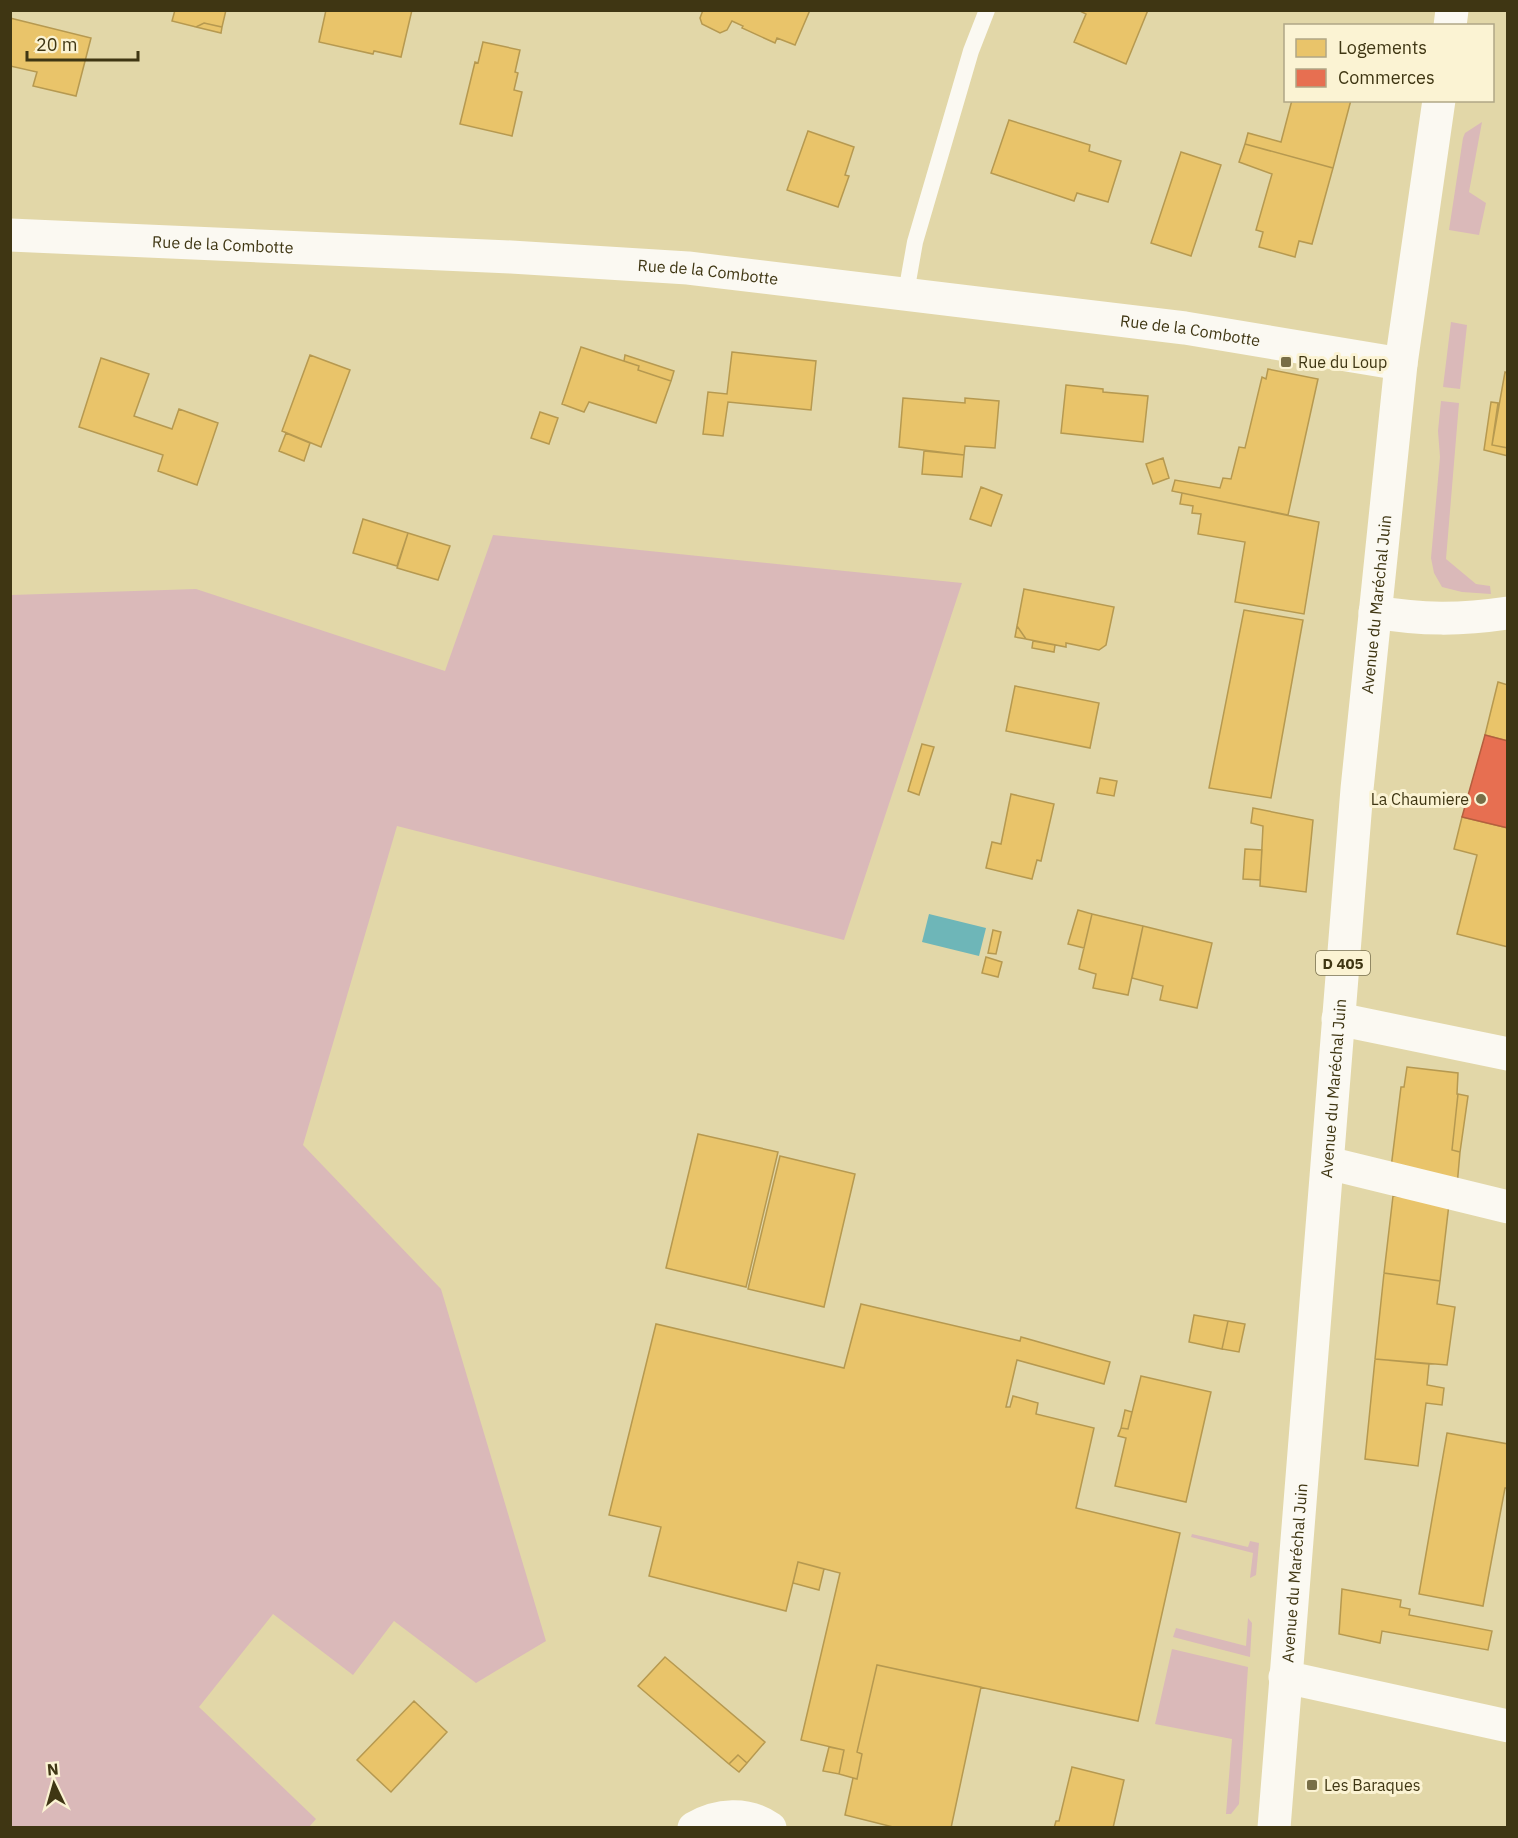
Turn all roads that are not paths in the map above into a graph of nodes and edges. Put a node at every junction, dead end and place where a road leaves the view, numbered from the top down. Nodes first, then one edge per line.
1 (987, 10) edge
2 (1439, 102) edge
3 (10, 235) edge
4 (906, 293) junction
5 (1401, 364) junction
6 (1375, 612) junction
7 (1508, 613) edge
8 (1338, 1019) junction
9 (1508, 1054) edge
10 (1328, 1163) junction
11 (1508, 1207) edge
12 (1285, 1677) junction
13 (1508, 1726) edge
14 (694, 1827) edge
15 (770, 1827) edge
16 (1274, 1827) edge

1 - 4 lane
2 - 5 street, Avenue du Maréchal Juin / D 405
3 - 4 street, Rue de la Combotte
4 - 5 street, Rue de la Combotte
5 - 6 street, Avenue du Maréchal Juin / D 405
6 - 7 street
6 - 8 street, Avenue du Maréchal Juin / D 405
8 - 9 street
8 - 10 street, Avenue du Maréchal Juin / D 405
10 - 11 street
10 - 12 street, Avenue du Maréchal Juin / D 405
12 - 13 street
12 - 16 street, Avenue du Maréchal Juin / D 405
14 - 15 street

